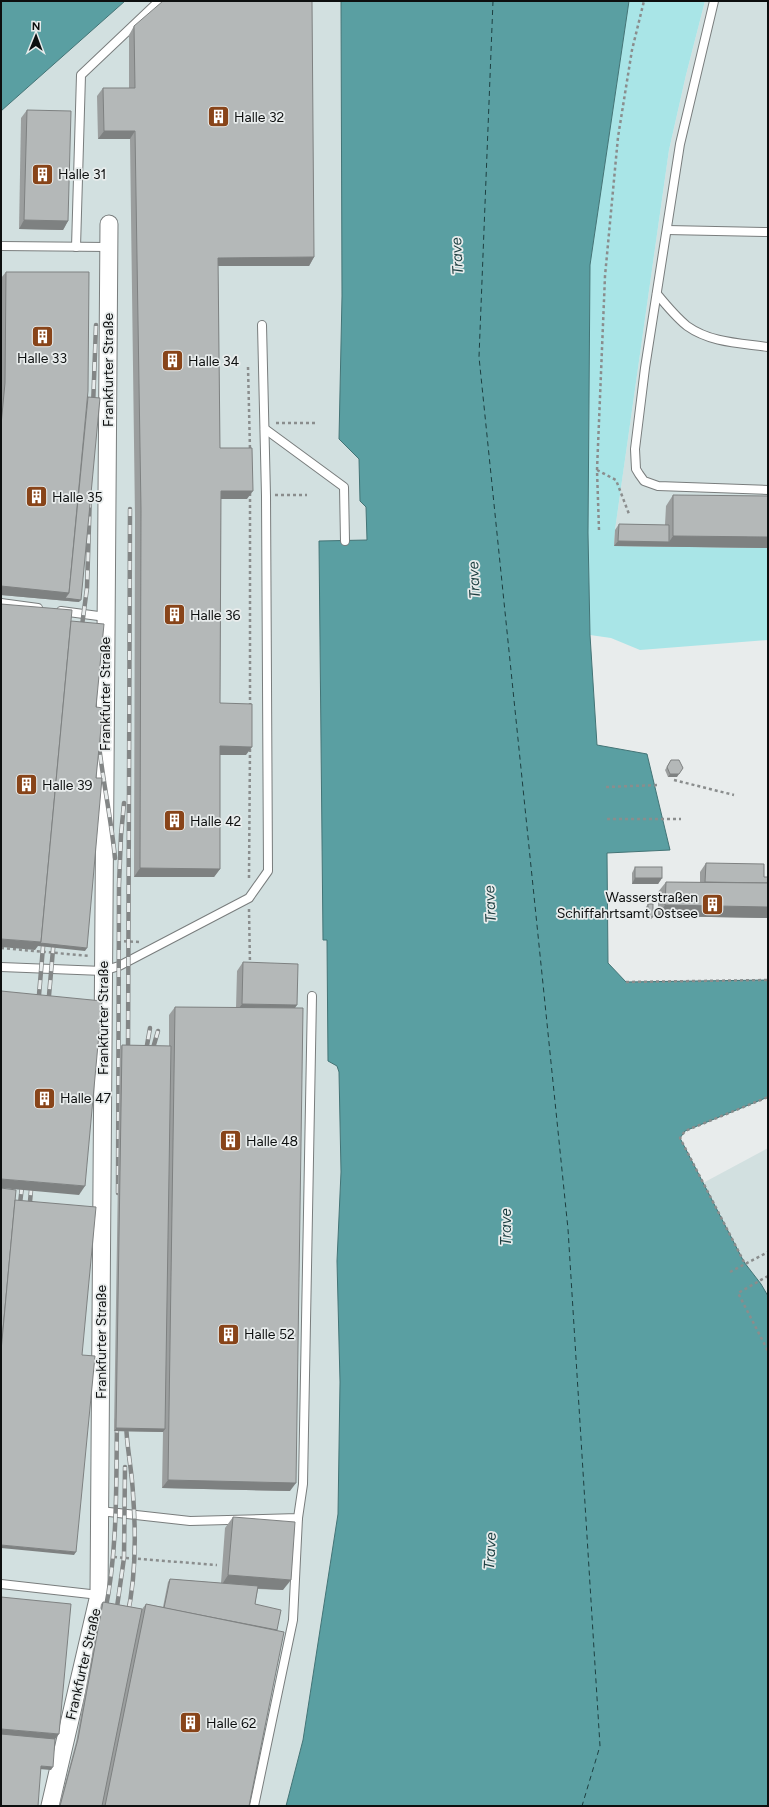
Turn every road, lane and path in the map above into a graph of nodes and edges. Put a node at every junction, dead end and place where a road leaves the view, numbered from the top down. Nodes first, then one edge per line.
1 (159, 1) edge
2 (644, 1) edge
3 (714, 1) edge
4 (109, 224) dead end
5 (667, 230) junction
6 (768, 232) edge
7 (1, 246) edge
8 (76, 247) junction
9 (108, 247) junction
10 (657, 294) junction
11 (262, 325) dead end
12 (768, 347) edge
13 (248, 367) dead end
14 (249, 423) junction
15 (317, 423) dead end
16 (265, 426) junction
17 (250, 452) edge
18 (597, 470) junction
19 (250, 488) edge
20 (768, 490) edge
21 (307, 495) dead end
22 (250, 496) junction
23 (266, 496) junction
24 (629, 514) dead end
25 (599, 530) dead end
26 (345, 541) dead end
27 (1, 603) edge
28 (106, 617) junction
29 (250, 708) edge
30 (250, 739) edge
31 (674, 780) dead end
32 (659, 785) dead end
33 (606, 787) dead end
34 (734, 796) dead end
35 (608, 818) dead end
36 (681, 819) dead end
37 (249, 898) junction
38 (1, 948) edge
39 (90, 956) dead end
40 (250, 964) edge
41 (1, 967) edge
42 (103, 972) junction
43 (768, 980) edge
44 (626, 982) dead end
45 (312, 996) dead end
46 (768, 1097) edge
47 (768, 1252) edge
48 (744, 1262) dead end
49 (730, 1272) dead end
50 (768, 1276) edge
51 (768, 1351) edge
52 (100, 1511) junction
53 (298, 1518) junction
54 (99, 1556) junction
55 (217, 1565) dead end
56 (1, 1584) edge
57 (99, 1595) junction
58 (50, 1806) edge
59 (254, 1806) edge

1 - 8 lane
2 - 18 path
3 - 5 lane
4 - 9 street, Frankfurter Straße
5 - 6 lane
5 - 10 lane
7 - 8 lane
8 - 9 lane
9 - 28 street, Frankfurter Straße
10 - 12 lane
10 - 20 lane
11 - 16 lane
13 - 14 path
14 - 16 path
14 - 17 path
15 - 16 path
16 - 23 lane
16 - 26 lane
18 - 24 path
18 - 25 path
19 - 22 path
21 - 23 path
22 - 23 path
22 - 29 path
23 - 37 lane
27 - 28 lane
28 - 42 street, Frankfurter Straße
30 - 37 path
31 - 34 path
32 - 33 path
35 - 36 path
37 - 40 path
37 - 42 lane
38 - 39 path
41 - 42 lane
42 - 52 street, Frankfurter Straße
43 - 44 path
45 - 53 lane
46 - 48 path
47 - 49 path
50 - 51 path
52 - 53 lane
52 - 54 street, Frankfurter Straße
53 - 59 lane
54 - 55 path
54 - 57 street, Frankfurter Straße
56 - 57 lane
57 - 58 street, Frankfurter Straße

